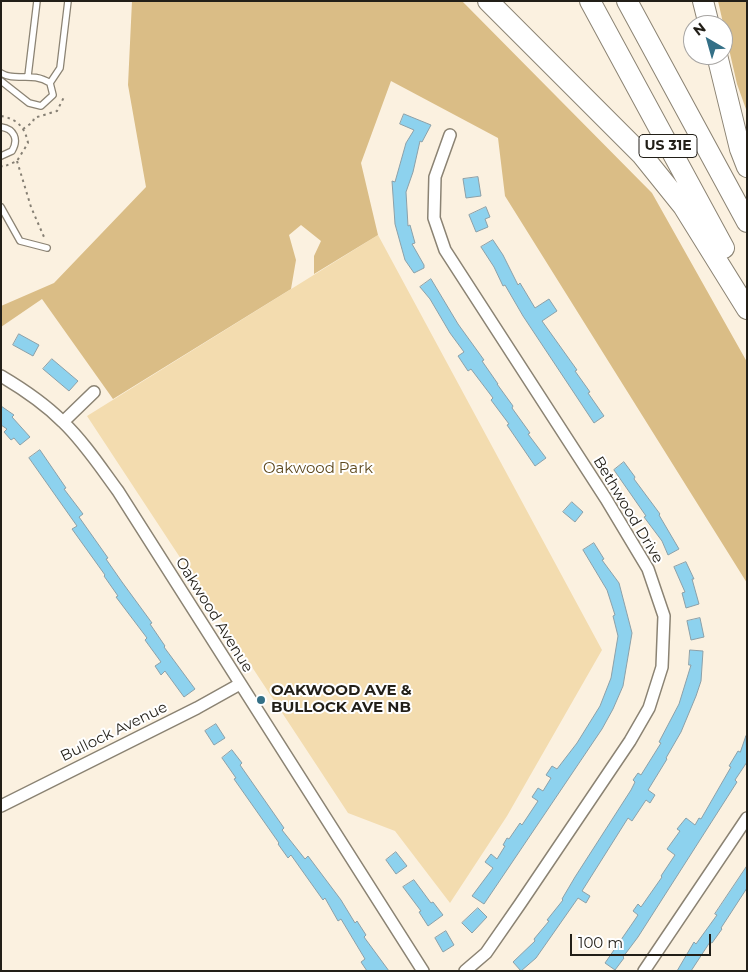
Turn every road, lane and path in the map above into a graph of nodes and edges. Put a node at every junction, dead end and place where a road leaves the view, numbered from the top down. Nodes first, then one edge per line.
1 (37, 1) edge
2 (68, 1) edge
3 (488, 1) edge
4 (590, 1) edge
5 (627, 1) edge
6 (703, 1) edge
7 (706, 15) edge
8 (719, 65) edge
9 (1, 73) edge
10 (28, 76) junction
11 (1, 81) edge
12 (50, 83) junction
13 (65, 95) dead end
14 (1, 127) edge
15 (23, 129) dead end
16 (450, 135) dead end
17 (1, 156) edge
18 (17, 160) dead end
19 (747, 167) edge
20 (1, 207) edge
21 (747, 222) edge
22 (44, 237) dead end
23 (47, 248) dead end
24 (747, 290) edge
25 (747, 309) edge
26 (1, 376) edge
27 (94, 392) dead end
28 (63, 422) junction
29 (240, 684) junction
30 (1, 806) edge
31 (747, 818) edge
32 (423, 971) edge
33 (465, 971) edge
34 (644, 971) edge

1 - 10 lane
2 - 12 lane
3 - 25 highway
4 - 24 highway, US 31E
5 - 21 highway, US 31E
6 - 7 highway
8 - 19 highway
9 - 10 lane
10 - 12 lane
11 - 12 lane
13 - 15 path
14 - 17 lane
16 - 33 street, Bethwood Drive
18 - 22 path
20 - 23 lane
26 - 28 street, Oakwood Avenue
27 - 28 street
28 - 29 street, Oakwood Avenue
29 - 30 street, Bullock Avenue
29 - 32 street, Oakwood Avenue
31 - 34 street

